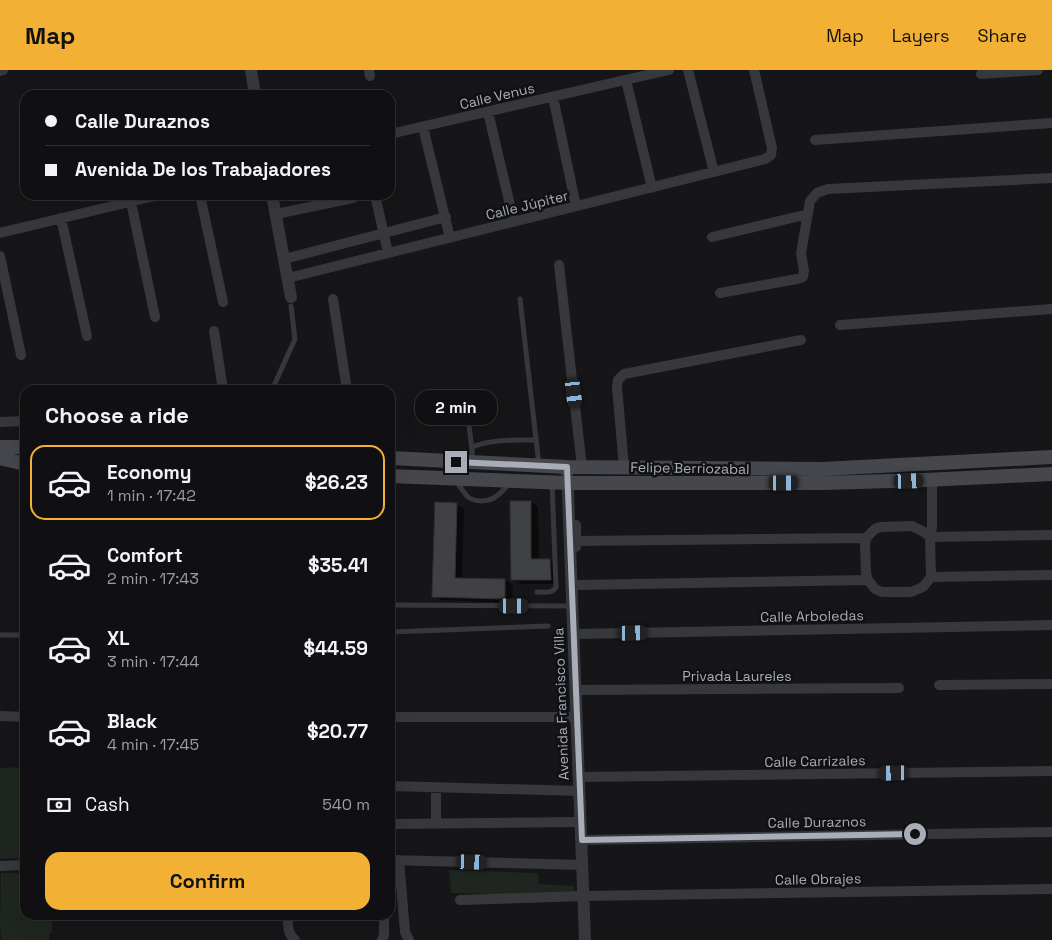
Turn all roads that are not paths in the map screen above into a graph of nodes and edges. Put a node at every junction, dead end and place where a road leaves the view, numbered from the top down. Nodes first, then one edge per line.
1 (250, 70) edge
2 (669, 70) edge
3 (688, 70) edge
4 (754, 70) edge
5 (1038, 70) edge
6 (981, 74) dead end
7 (626, 80) junction
8 (253, 90) edge
9 (553, 97) junction
10 (488, 112) junction
11 (1052, 123) edge
12 (423, 127) junction
13 (395, 133) edge
14 (816, 140) dead end
15 (714, 172) junction
16 (1052, 178) edge
17 (652, 188) junction
18 (139, 200) edge
19 (201, 200) edge
20 (273, 200) edge
21 (343, 200) edge
22 (376, 200) edge
23 (131, 202) junction
24 (576, 206) junction
25 (276, 214) junction
26 (808, 214) junction
27 (61, 218) junction
28 (446, 218) junction
29 (514, 222) junction
30 (0, 233) edge
31 (384, 233) junction
32 (712, 237) dead end
33 (450, 238) junction
34 (388, 253) junction
35 (0, 256) edge
36 (284, 259) junction
37 (559, 265) dead end
38 (288, 278) junction
39 (720, 293) dead end
40 (333, 299) dead end
41 (520, 299) dead end
42 (223, 302) dead end
43 (291, 302) joint
44 (1052, 309) edge
45 (156, 317) dead end
46 (840, 325) dead end
47 (214, 331) dead end
48 (87, 336) dead end
49 (801, 340) dead end
50 (21, 355) dead end
51 (222, 385) edge
52 (274, 385) edge
53 (346, 385) edge
54 (465, 393) dead end
55 (20, 421) edge
56 (0, 422) edge
57 (536, 440) junction
58 (0, 446) edge
59 (20, 447) edge
60 (472, 448) junction
61 (1052, 457) edge
62 (0, 458) edge
63 (395, 458) edge
64 (472, 462) junction
65 (20, 463) edge
66 (539, 466) junction
67 (567, 467) junction
68 (582, 467) junction
69 (624, 467) junction
70 (20, 468) edge
71 (0, 470) edge
72 (1052, 474) edge
73 (395, 476) edge
74 (455, 478) junction
75 (512, 480) junction
76 (929, 480) junction
77 (552, 482) junction
78 (568, 483) junction
79 (576, 525) dead end
80 (919, 528) junction
81 (1052, 535) edge
82 (930, 537) junction
83 (866, 538) junction
84 (576, 541) junction
85 (1052, 575) edge
86 (931, 577) junction
87 (868, 580) junction
88 (577, 585) junction
89 (537, 592) dead end
90 (575, 604) junction
91 (395, 605) edge
92 (1052, 625) edge
93 (548, 626) dead end
94 (395, 632) edge
95 (574, 634) junction
96 (0, 635) edge
97 (20, 635) edge
98 (1052, 684) edge
99 (939, 685) dead end
100 (899, 688) dead end
101 (576, 690) junction
102 (0, 716) edge
103 (20, 717) edge
104 (395, 717) edge
105 (577, 717) junction
106 (1052, 771) edge
107 (579, 777) junction
108 (395, 786) edge
109 (436, 788) junction
110 (580, 791) junction
111 (581, 822) junction
112 (436, 823) junction
113 (395, 824) edge
114 (1052, 832) edge
115 (582, 840) junction
116 (395, 860) edge
117 (20, 865) edge
118 (582, 865) junction
119 (0, 866) edge
120 (1052, 889) edge
121 (584, 896) junction
122 (460, 900) dead end
123 (288, 920) edge
124 (384, 920) edge
125 (295, 940) edge
126 (382, 940) edge
127 (409, 940) edge
128 (585, 940) edge

1 - 8 street
2 - 7 street, Calle Venus
3 - 15 street
4 - 15 street, Calle Júpiter
5 - 6 street
7 - 9 street, Calle Venus
7 - 17 street
9 - 10 street, Calle Venus
9 - 24 street
10 - 12 street, Calle Venus
10 - 29 street
11 - 14 street
12 - 13 street, Calle Venus
12 - 28 street
15 - 17 street, Calle Júpiter
16 - 26 street
17 - 24 street, Calle Júpiter
18 - 23 street
19 - 42 street
20 - 25 street
21 - 25 street
22 - 31 street
23 - 27 street
23 - 45 street
24 - 29 street, Calle Júpiter
25 - 36 street
26 - 32 street
26 - 39 street
27 - 30 street
27 - 48 street
28 - 31 street
28 - 33 street
29 - 33 street, Calle Júpiter
31 - 34 street
31 - 36 street
33 - 34 street, Calle Júpiter
34 - 38 street, Calle Júpiter
35 - 50 street
36 - 38 street
37 - 68 street
38 - 43 street
40 - 53 street
41 - 57 lane
43 - 52 lane
44 - 46 street
47 - 51 street
49 - 69 street
54 - 60 lane
55 - 56 street
57 - 60 lane
57 - 66 lane
58 - 59 main road
60 - 64 lane
61 - 69 main road, Felipe Berriozabal
62 - 65 main road
63 - 64 main road, Felipe Berriozabal
64 - 66 main road, Felipe Berriozabal
66 - 67 main road, Felipe Berriozabal
67 - 68 main road, Felipe Berriozabal
67 - 78 street, Avenida Francisco Villa
68 - 69 main road, Felipe Berriozabal
70 - 71 main road
72 - 76 main road, Felipe Berriozabal
73 - 74 main road, Felipe Berriozabal
74 - 75 main road, Felipe Berriozabal
74 - 75 lane
75 - 77 main road, Felipe Berriozabal
76 - 78 main road, Felipe Berriozabal
76 - 80 street
76 - 82 street
77 - 78 main road, Felipe Berriozabal
77 - 89 lane
78 - 90 street, Avenida Francisco Villa
79 - 84 street
80 - 82 street
80 - 83 street
81 - 82 street
82 - 86 street
83 - 84 street
83 - 87 street
84 - 88 street
85 - 86 street
86 - 87 street
87 - 88 street
88 - 90 street
90 - 91 lane
90 - 95 street, Avenida Francisco Villa
92 - 95 street, Calle Arboledas
93 - 94 lane
95 - 101 street, Avenida Francisco Villa
96 - 97 lane
98 - 99 street
100 - 101 street, Privada Laureles
101 - 105 street, Avenida Francisco Villa
102 - 103 street
104 - 105 street
105 - 107 street, Avenida Francisco Villa
106 - 107 street, Calle Carrizales
107 - 110 street, Avenida Francisco Villa
108 - 109 street
109 - 110 street
109 - 112 street
110 - 111 street, Avenida Francisco Villa
111 - 112 street
111 - 115 street, Avenida Francisco Villa
112 - 113 street
114 - 115 street, Calle Duraznos
115 - 118 street, Avenida Francisco Villa
116 - 118 street
116 - 127 street
117 - 119 street
118 - 121 street, Avenida Francisco Villa
120 - 121 street, Calle Obrajes
121 - 122 street, Calle Obrajes
121 - 128 street, Avenida Francisco Villa
123 - 125 street
124 - 126 street

